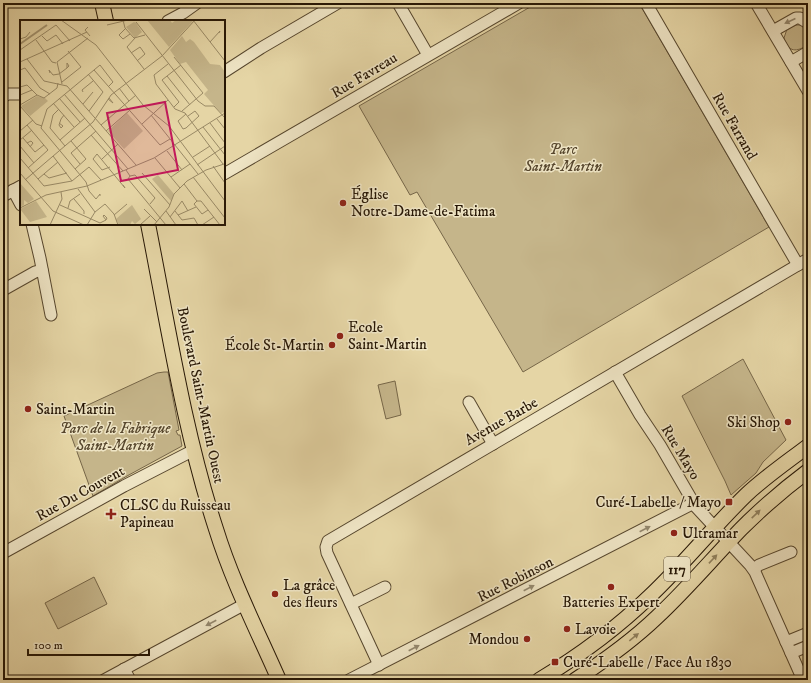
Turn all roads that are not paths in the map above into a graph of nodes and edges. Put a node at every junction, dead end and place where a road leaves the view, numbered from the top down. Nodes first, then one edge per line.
1 (102, 3) edge
2 (197, 3) edge
3 (338, 3) edge
4 (398, 3) edge
5 (519, 3) edge
6 (646, 3) edge
7 (756, 3) edge
8 (106, 20) edge
9 (170, 20) edge
10 (808, 23) edge
11 (773, 31) junction
12 (808, 52) edge
13 (428, 55) junction
14 (791, 62) junction
15 (225, 71) edge
16 (808, 91) edge
17 (20, 94) edge
18 (3, 96) edge
19 (225, 173) edge
20 (12, 191) edge
21 (20, 203) edge
22 (32, 225) edge
23 (148, 225) edge
24 (803, 262) edge
25 (42, 270) junction
26 (3, 290) edge
27 (51, 315) dead end
28 (615, 372) junction
29 (469, 402) dead end
30 (493, 444) junction
31 (808, 446) edge
32 (194, 450) junction
33 (808, 471) edge
34 (694, 503) junction
35 (715, 527) junction
36 (729, 542) junction
37 (791, 552) dead end
38 (3, 553) edge
39 (754, 569) junction
40 (385, 587) dead end
41 (245, 604) junction
42 (351, 604) junction
43 (808, 633) edge
44 (786, 642) junction
45 (808, 646) edge
46 (791, 653) junction
47 (379, 665) junction
48 (124, 669) junction
49 (104, 680) edge
50 (130, 680) edge
51 (279, 680) edge
52 (349, 680) edge
53 (539, 680) edge
54 (575, 680) edge
55 (803, 680) edge

1 - 8 main road
2 - 9 street
3 - 15 street
4 - 13 street
5 - 13 street, Rue Favreau
6 - 24 street, Rue Farrand
7 - 11 street
10 -> 11 street
11 - 14 street
12 - 14 street
13 - 19 street, Rue Favreau
14 - 16 street
17 - 18 street
20 - 21 street
22 - 25 street
23 - 32 main road, Boulevard Saint-Martin Ouest
24 - 28 street, Avenue Barbe
25 - 26 street
25 - 27 street
28 - 30 street, Avenue Barbe
28 - 34 street, Rue Mayo
29 - 30 street
30 - 42 street, Avenue Barbe
31 - 35 main road, 117
32 - 38 street, Rue Du Couvent
32 - 41 main road, Boulevard Saint-Martin Ouest
36 -> 33 main road, 117
34 - 35 street, Rue Mayo
47 -> 34 street, Rue Robinson
35 - 36 street, Rue Mayo
35 - 53 main road, 117
36 - 39 street, Rue Mayo
54 -> 36 main road, 117
37 - 39 street
39 - 44 street, Rue Mayo
40 - 42 street
41 -> 48 street
41 - 51 main road, Boulevard Saint-Martin Ouest
42 - 47 street, Avenue Barbe
43 - 44 street
44 - 46 street, Rue Mayo
45 - 46 street
46 - 55 street, Rue Mayo
47 - 52 street, Rue Robinson
48 - 49 street
48 - 50 street

